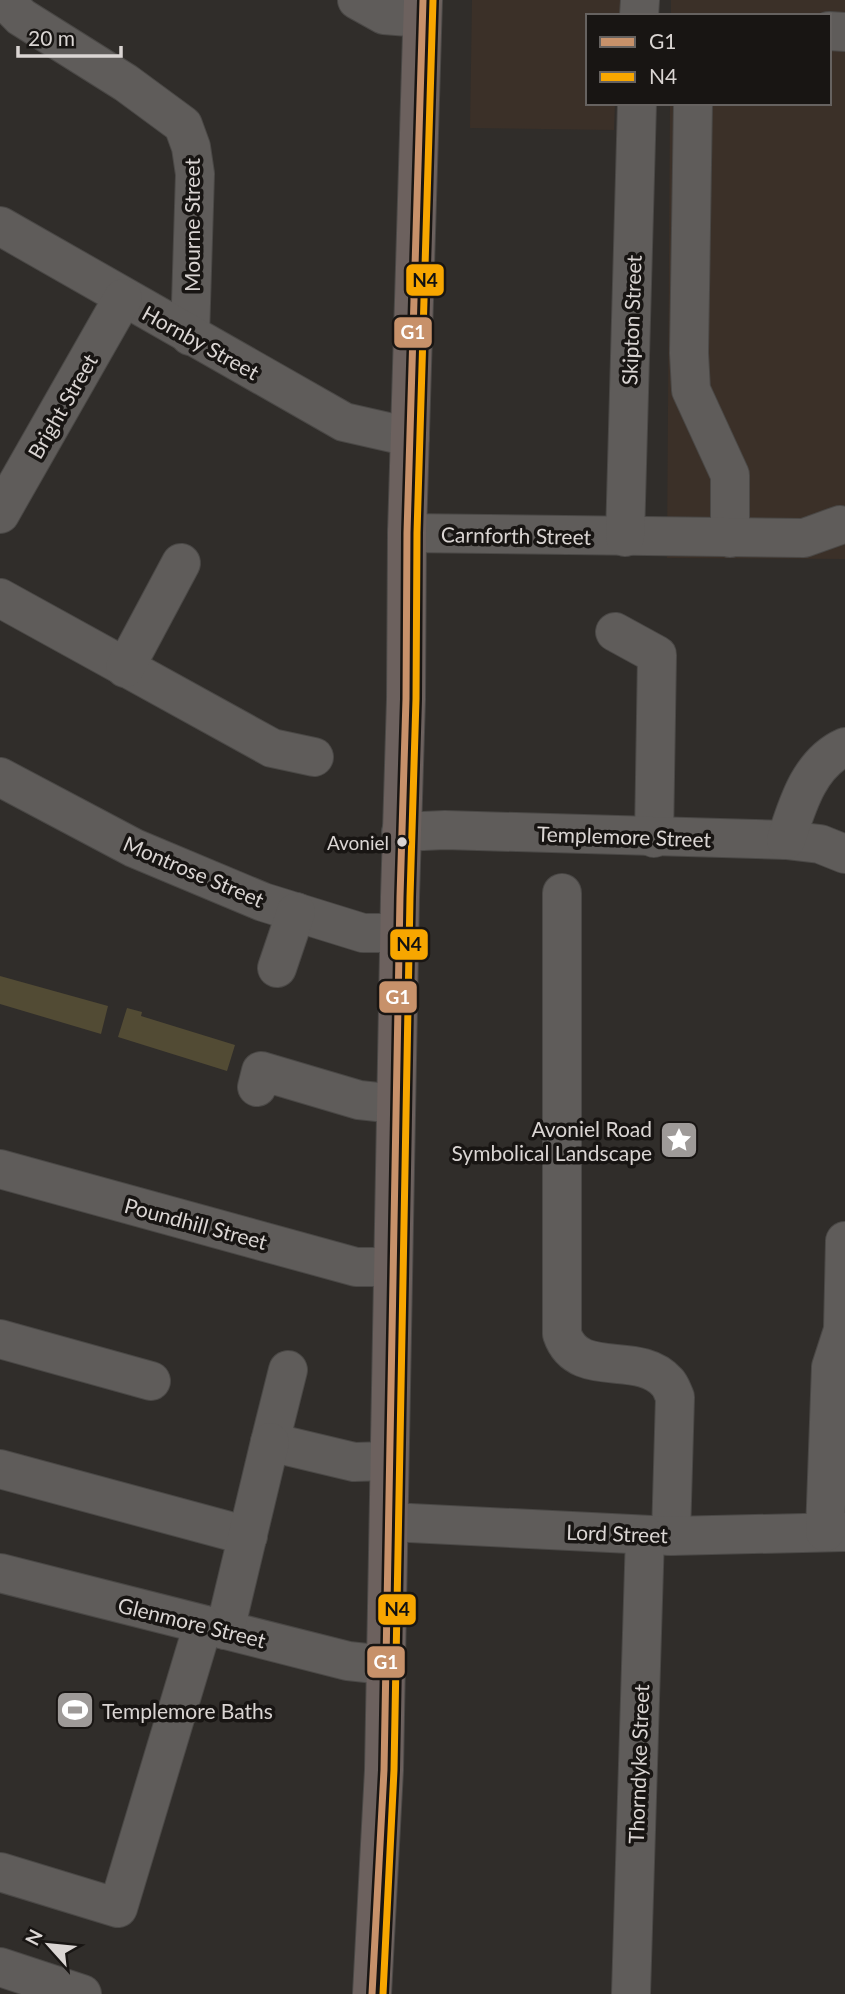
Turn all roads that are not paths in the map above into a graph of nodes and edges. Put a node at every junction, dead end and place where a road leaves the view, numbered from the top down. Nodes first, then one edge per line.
1 (4, 0) edge
2 (357, 0) edge
3 (423, 9) edge
4 (637, 105) edge
5 (693, 105) edge
6 (0, 226) edge
7 (123, 298) junction
8 (190, 336) junction
9 (410, 437) junction
10 (0, 514) edge
11 (840, 525) dead end
12 (407, 533) junction
13 (625, 537) junction
14 (730, 538) junction
15 (181, 563) dead end
16 (0, 598) edge
17 (615, 632) dead end
18 (125, 668) junction
19 (845, 747) edge
20 (314, 757) dead end
21 (0, 777) edge
22 (401, 832) junction
23 (654, 838) junction
24 (786, 841) junction
25 (845, 854) edge
26 (562, 893) dead end
27 (296, 912) junction
28 (399, 933) junction
29 (277, 968) dead end
30 (257, 1087) dead end
31 (396, 1104) junction
32 (0, 1170) edge
33 (845, 1241) edge
34 (393, 1267) junction
35 (0, 1339) edge
36 (288, 1370) dead end
37 (151, 1381) dead end
38 (270, 1442) junction
39 (388, 1461) junction
40 (0, 1469) edge
41 (390, 1522) junction
42 (835, 1532) edge
43 (658, 1535) junction
44 (248, 1536) junction
45 (0, 1573) edge
46 (214, 1628) junction
47 (385, 1665) junction
48 (0, 1872) edge
49 (0, 1967) edge
50 (82, 1994) edge
51 (372, 1994) edge
52 (631, 1994) edge

1 - 8 street, Mourne Street
2 - 3 street
3 - 9 main road
4 - 13 street, Skipton Street
5 - 14 street
6 - 7 street, Hornby Street
7 - 8 street, Hornby Street
7 - 10 street, Bright Street
8 - 9 street, Hornby Street
9 - 12 main road
11 - 14 street, Carnforth Street
12 - 13 street, Carnforth Street
12 - 22 main road
13 - 14 street, Carnforth Street
15 - 18 street
16 - 18 street
17 - 23 street
18 - 20 street
19 - 24 street
21 - 27 street, Montrose Street
22 - 23 street, Templemore Street
22 - 28 main road
23 - 24 street, Templemore Street
24 - 25 street, Templemore Street
26 - 43 street, Thorndyke Street
27 - 28 street, Montrose Street
27 - 29 street
28 - 31 main road
30 - 31 street
31 - 34 main road
32 - 34 street, Poundhill Street
33 - 42 street
34 - 39 main road
35 - 37 street
36 - 38 street
38 - 39 street
38 - 44 street
39 - 41 main road
40 - 44 street
41 - 43 street, Lord Street
41 - 47 main road
42 - 43 street, Lord Street
43 - 52 street, Thorndyke Street
44 - 46 street
45 - 46 street, Glenmore Street
46 - 47 street, Glenmore Street
46 - 48 street
47 - 51 main road
49 - 50 street

